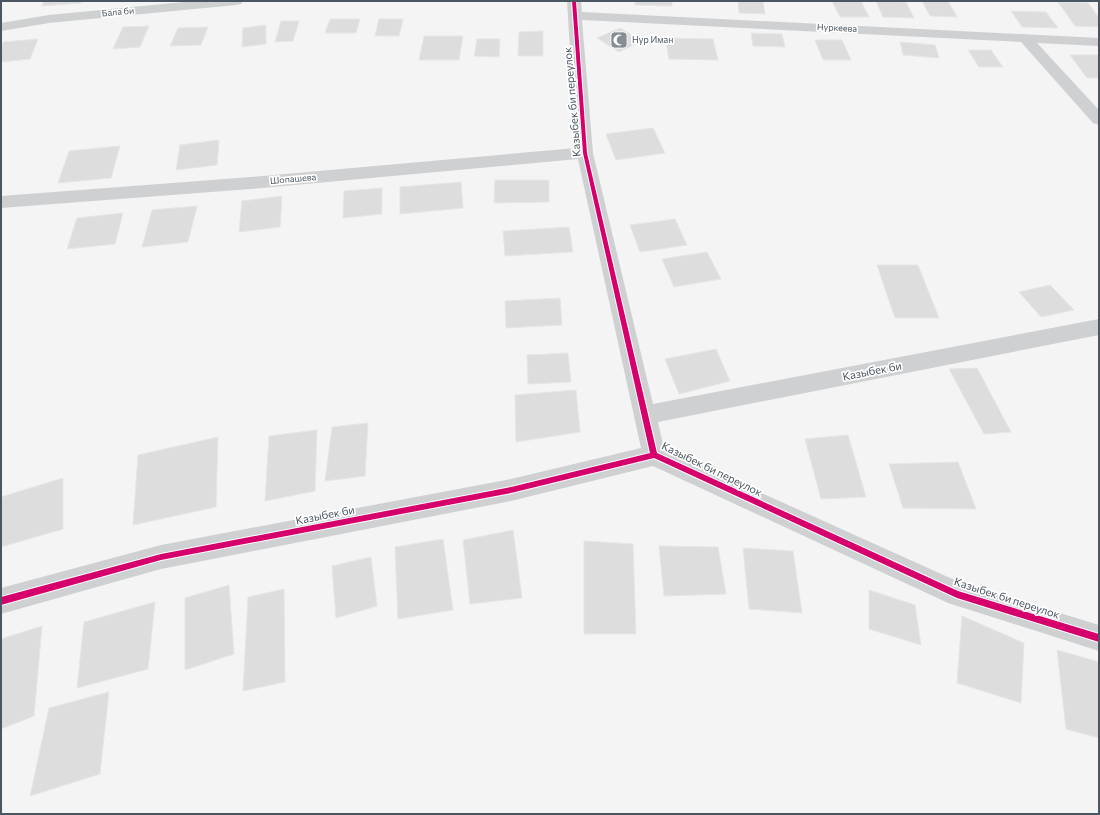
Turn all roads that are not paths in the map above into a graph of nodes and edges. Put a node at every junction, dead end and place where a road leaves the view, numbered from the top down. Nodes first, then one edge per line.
1 (236, 1) edge
2 (574, 9) edge
3 (1, 27) edge
4 (1025, 38) junction
5 (1099, 42) edge
6 (1099, 120) edge
7 (585, 153) junction
8 (1, 202) edge
9 (1099, 326) edge
10 (646, 415) junction
11 (654, 455) junction
12 (1, 601) edge
13 (1099, 638) edge

1 - 3 street, Бала би
2 - 4 street, Нуркеева
2 - 7 street, Казыбек би переулок
4 - 5 street, Нуркеева
4 - 6 street
7 - 8 street, Шопашева
7 - 10 street, Казыбек би переулок
9 - 10 street, Казыбек би
10 - 11 street, Казыбек би переулок
11 - 12 street, Казыбек би
11 - 13 street, Казыбек би переулок

